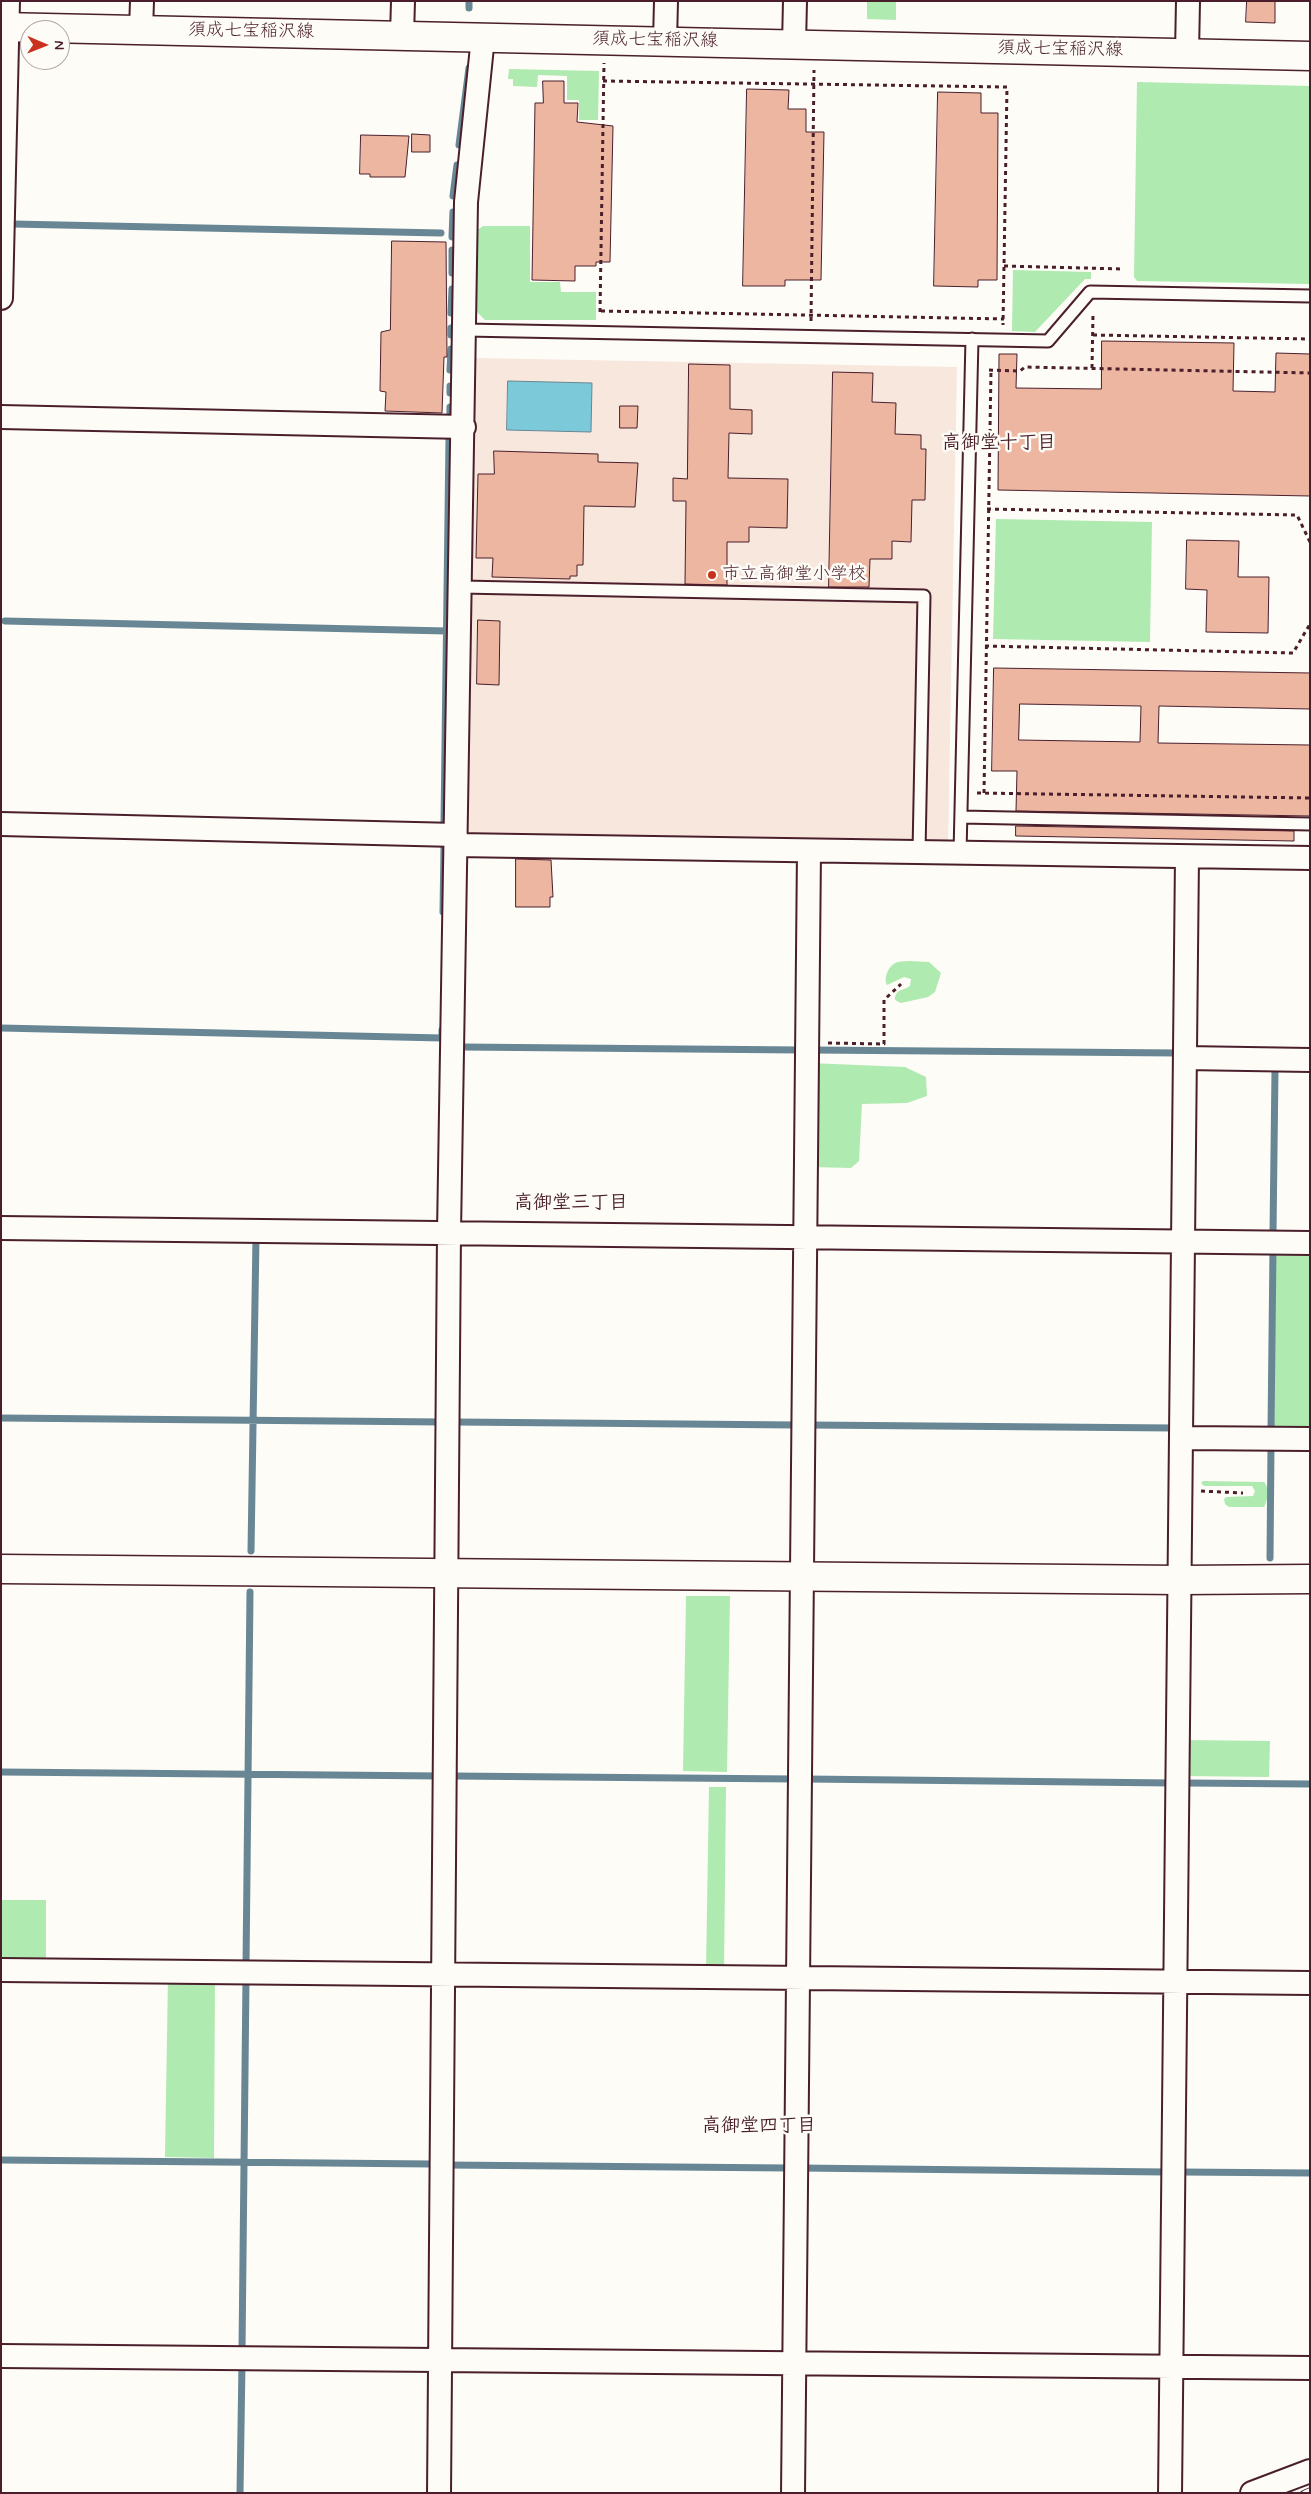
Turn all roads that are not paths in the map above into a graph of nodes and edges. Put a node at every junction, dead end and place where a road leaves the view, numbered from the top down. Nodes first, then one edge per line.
1 (142, 1) edge
2 (403, 1) edge
3 (666, 1) edge
4 (794, 1) edge
5 (1188, 1) edge
6 (6, 18) edge
7 (142, 30) junction
8 (402, 36) junction
9 (483, 38) junction
10 (665, 42) junction
11 (794, 44) junction
12 (1187, 53) junction
13 (1310, 56) edge
14 (2, 269) edge
15 (1310, 296) edge
16 (1, 298) edge
17 (465, 330) junction
18 (972, 339) junction
19 (1, 417) edge
20 (464, 427) junction
21 (461, 588) junction
22 (960, 817) junction
23 (1, 824) edge
24 (1310, 824) edge
25 (456, 840) junction
26 (809, 850) junction
27 (919, 852) junction
28 (960, 853) junction
29 (1187, 856) junction
30 (1310, 858) edge
31 (1185, 1058) junction
32 (1310, 1060) edge
33 (1, 1228) edge
34 (449, 1232) junction
35 (805, 1236) junction
36 (1183, 1241) junction
37 (1310, 1242) edge
38 (1181, 1438) junction
39 (1310, 1439) edge
40 (1, 1569) edge
41 (448, 1573) junction
42 (802, 1577) junction
43 (1310, 1579) edge
44 (1180, 1580) junction
45 (1, 1970) edge
46 (444, 1974) junction
47 (795, 1978) junction
48 (1176, 1981) junction
49 (1310, 1983) edge
50 (1, 2356) edge
51 (440, 2360) junction
52 (793, 2363) junction
53 (1172, 2367) junction
54 (1310, 2368) edge
55 (1310, 2471) edge
56 (439, 2493) edge
57 (793, 2493) edge
58 (1170, 2493) edge
59 (1252, 2493) edge

1 - 7 street
2 - 8 street
3 - 10 street
4 - 11 street
5 - 12 street
6 - 7 main road, 須成七宝稲沢線
6 - 14 street
7 - 8 main road, 須成七宝稲沢線
8 - 9 main road, 須成七宝稲沢線
9 - 10 main road, 須成七宝稲沢線
9 - 17 street
10 - 11 main road, 須成七宝稲沢線
11 - 12 main road, 須成七宝稲沢線
12 - 13 main road, 須成七宝稲沢線
14 - 16 street
15 - 18 lane
17 - 18 lane
17 - 20 street
18 - 22 lane
19 - 20 street
20 - 21 street
21 - 25 street
21 - 27 lane
22 - 24 lane
22 - 28 lane
23 - 25 street
25 - 26 street
25 - 34 street
26 - 27 street
26 - 35 street
27 - 28 street
28 - 29 street
29 - 30 street
29 - 31 street
31 - 32 street
31 - 36 street
33 - 34 street
34 - 35 street
34 - 41 street
35 - 36 street
35 - 42 street
36 - 37 street
36 - 38 street
38 - 39 street
38 - 44 street
40 - 41 main road
41 - 42 main road
41 - 46 street
42 - 44 main road
42 - 47 street
43 - 44 main road
44 - 48 street
45 - 46 street
46 - 47 street
46 - 51 street
47 - 48 street
47 - 52 street
48 - 49 street
48 - 53 street
50 - 51 street
51 - 52 street
51 - 56 street
52 - 53 street
52 - 57 street
53 - 54 street
53 - 58 street
55 - 59 street

